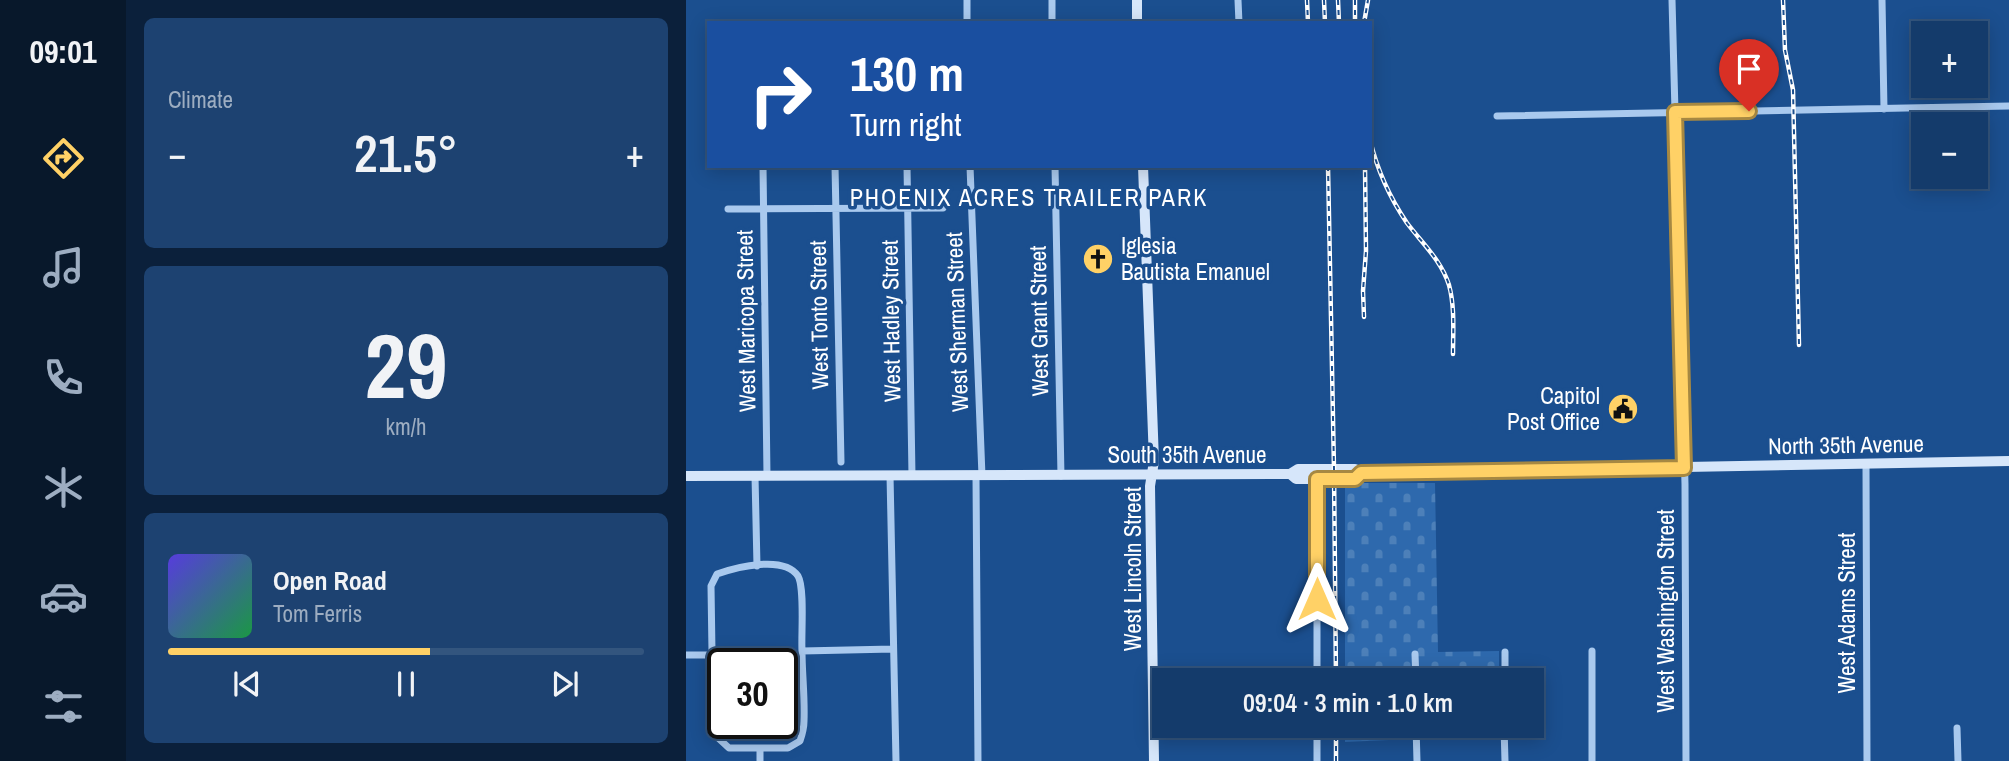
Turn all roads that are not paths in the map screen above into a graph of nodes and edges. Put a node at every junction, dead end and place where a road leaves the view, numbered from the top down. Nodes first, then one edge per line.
1 (967, 0) edge
2 (1052, 0) edge
3 (1137, 0) edge
4 (1238, 0) edge
5 (1672, 0) edge
6 (1882, 0) edge
7 (967, 21) edge
8 (1052, 21) edge
9 (1137, 21) edge
10 (1239, 21) edge
11 (2009, 106) edge
12 (1884, 108) junction
13 (1675, 112) junction
14 (1497, 116) dead end
15 (763, 168) edge
16 (835, 168) edge
17 (907, 168) edge
18 (970, 168) edge
19 (1055, 168) edge
20 (1143, 168) edge
21 (908, 208) junction
22 (943, 208) dead end
23 (728, 209) dead end
24 (763, 209) junction
25 (836, 209) junction
26 (2009, 461) edge
27 (841, 462) dead end
28 (1866, 464) junction
29 (1684, 468) junction
30 (1361, 473) junction
31 (1152, 474) junction
32 (1290, 474) junction
33 (890, 475) junction
34 (686, 476) edge
35 (755, 476) junction
36 (767, 476) junction
37 (912, 476) junction
38 (979, 476) junction
39 (1061, 476) junction
40 (1317, 479) junction
41 (757, 565) junction
42 (712, 648) edge
43 (893, 649) junction
44 (802, 651) junction
45 (1592, 651) dead end
46 (1505, 652) dead end
47 (707, 654) edge
48 (1415, 654) dead end
49 (686, 655) edge
50 (1317, 668) edge
51 (1416, 668) edge
52 (1504, 668) edge
53 (1957, 727) dead end
54 (1317, 738) edge
55 (1416, 738) edge
56 (1504, 738) edge
57 (719, 739) edge
58 (760, 748) junction
59 (760, 761) edge
60 (895, 761) edge
61 (978, 761) edge
62 (1154, 761) edge
63 (1317, 761) edge
64 (1417, 761) edge
65 (1504, 761) edge
66 (1592, 761) edge
67 (1686, 761) edge
68 (1867, 761) edge
69 (1958, 761) edge

1 - 7 street
2 - 8 street
3 - 9 main road
4 - 10 street
5 - 13 street, West Washington Street
6 - 12 street
11 - 12 street
12 - 13 street
13 - 14 street
13 - 29 street, West Washington Street
15 - 24 street, West Maricopa Street
16 - 25 street, West Tonto Street
17 - 21 street, West Hadley Street
18 - 38 street, West Sherman Street
19 - 39 street, West Grant Street
20 - 31 main road, West Lincoln Street
21 - 22 street
21 - 25 street
21 - 37 street, West Hadley Street
23 - 24 street
24 - 25 street
24 - 36 street, West Maricopa Street
25 - 27 street, West Tonto Street
26 - 28 main road, North 35th Avenue
28 - 29 main road, North 35th Avenue
28 - 68 street, West Adams Street
29 - 30 main road, South 35th Avenue
29 - 67 street, West Washington Street
30 - 32 main road, South 35th Avenue
30 - 40 main road
31 - 32 main road, South 35th Avenue
31 - 39 main road, South 35th Avenue
31 - 62 main road, West Lincoln Street
32 - 40 main road
33 - 36 main road, South 35th Avenue
33 - 37 main road, South 35th Avenue
33 - 43 street
34 - 35 main road, South 35th Avenue
35 - 36 main road, South 35th Avenue
35 - 41 street
37 - 38 main road, South 35th Avenue
38 - 39 main road, South 35th Avenue
38 - 61 street, West Sherman Street
40 - 50 street
41 - 42 street
41 - 44 street
43 - 44 street
43 - 60 street
44 - 58 street
45 - 66 street
46 - 52 street
47 - 49 street
48 - 51 street
53 - 69 street
54 - 63 street
55 - 64 street
56 - 65 street
57 - 58 street
58 - 59 street

